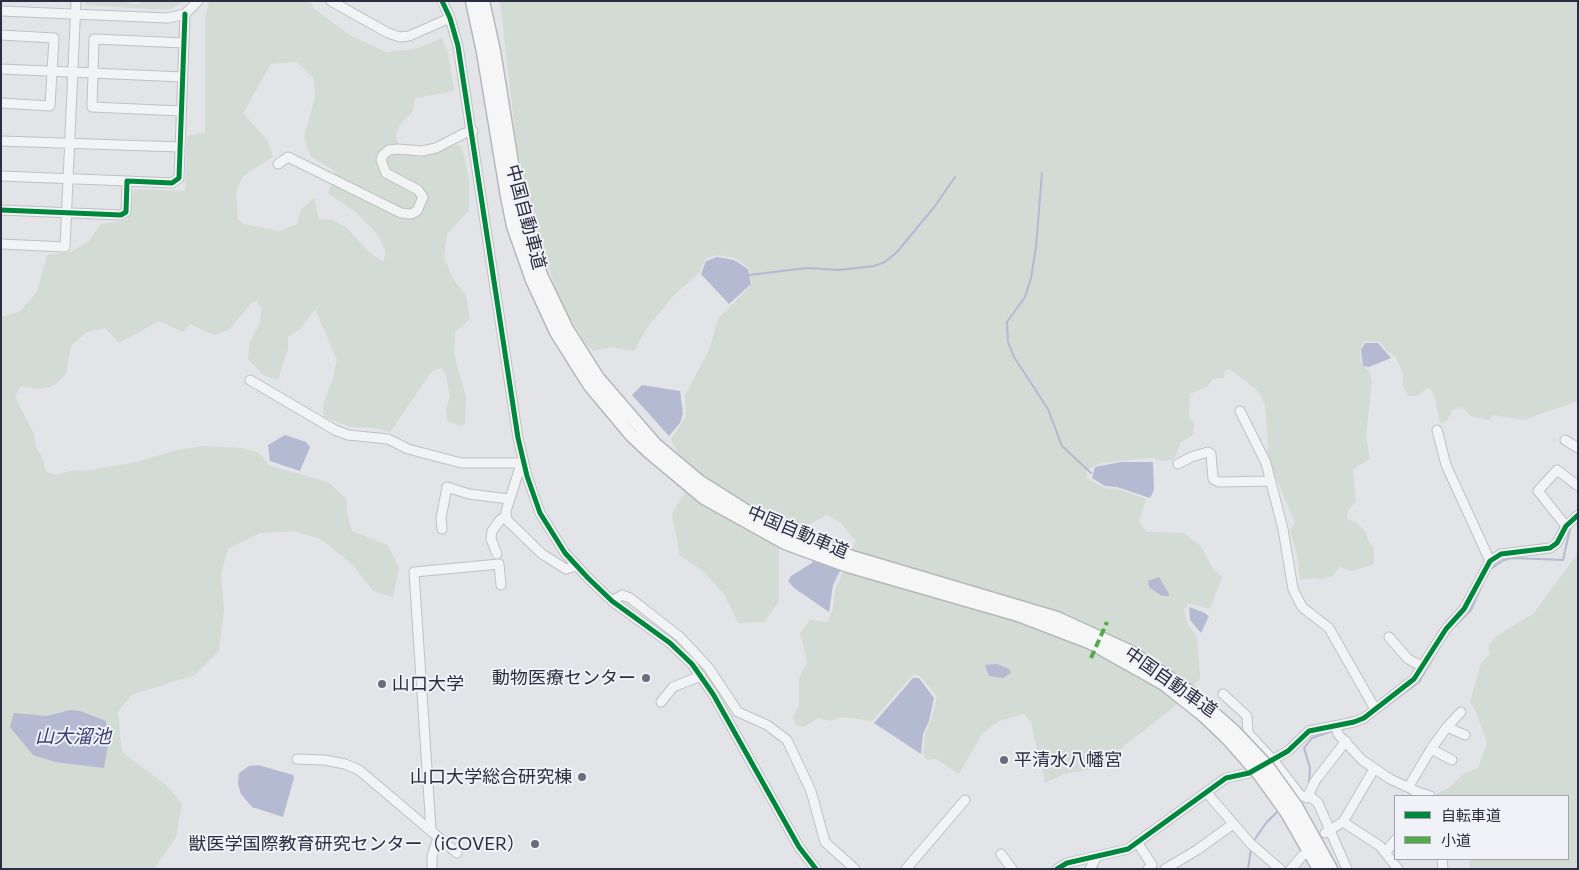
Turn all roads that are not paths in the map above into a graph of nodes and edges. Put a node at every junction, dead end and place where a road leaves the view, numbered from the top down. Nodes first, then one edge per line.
1 (76, 1) edge
2 (198, 1) edge
3 (331, 1) edge
4 (442, 1) edge
5 (472, 1) edge
6 (483, 1) edge
7 (1, 12) edge
8 (76, 14) junction
9 (186, 14) junction
10 (450, 18) junction
11 (1, 35) edge
12 (184, 43) junction
13 (1, 70) edge
14 (52, 71) junction
15 (74, 72) junction
16 (94, 73) junction
17 (183, 77) junction
18 (1, 103) edge
19 (181, 111) junction
20 (473, 132) junction
21 (1, 140) edge
22 (70, 144) junction
23 (180, 147) junction
24 (278, 164) dead end
25 (1, 176) edge
26 (68, 178) junction
27 (127, 181) junction
28 (1, 210) edge
29 (67, 212) junction
30 (1, 244) edge
31 (250, 380) dead end
32 (1240, 411) dead end
33 (1437, 430) dead end
34 (1565, 440) dead end
35 (1578, 448) edge
36 (522, 463) junction
37 (1178, 464) dead end
38 (1272, 481) junction
39 (1578, 486) edge
40 (510, 499) junction
41 (1578, 515) edge
42 (506, 516) junction
43 (1566, 526) junction
44 (442, 529) dead end
45 (809, 547) junction
46 (496, 554) dead end
47 (1490, 561) junction
48 (576, 566) junction
49 (501, 585) dead end
50 (612, 601) junction
51 (1389, 637) dead end
52 (1422, 666) junction
53 (701, 676) junction
54 (1223, 694) dead end
55 (661, 702) dead end
56 (1375, 709) junction
57 (1461, 712) dead end
58 (1447, 727) junction
59 (1337, 730) junction
60 (1465, 735) dead end
61 (1346, 741) junction
62 (1430, 749) junction
63 (297, 759) dead end
64 (1273, 760) junction
65 (1452, 760) dead end
66 (1374, 769) junction
67 (1409, 786) junction
68 (1206, 792) junction
69 (1417, 794) edge
70 (1307, 798) junction
71 (965, 800) dead end
72 (1292, 809) junction
73 (1343, 822) junction
74 (1233, 824) junction
75 (431, 830) junction
76 (1327, 831) junction
77 (438, 838) junction
78 (1394, 841) edge
79 (1137, 842) junction
80 (1386, 852) junction
81 (457, 853) dead end
82 (1001, 854) dead end
83 (1303, 855) dead end
84 (1096, 858) junction
85 (1152, 867) edge
86 (432, 869) edge
87 (816, 869) edge
88 (855, 869) edge
89 (906, 869) edge
90 (1012, 869) edge
91 (1057, 869) edge
92 (1090, 869) edge
93 (1165, 869) edge
94 (1280, 869) edge
95 (1291, 869) edge
96 (1319, 869) edge
97 (1332, 869) edge
98 (1347, 869) edge
99 (1398, 869) edge

1 - 8 street
2 - 9 street
3 - 10 street
4 - 10 street
5 - 45 highway, 中国自動車道
6 - 45 highway, 中国自動車道
7 - 8 street
8 - 9 street
8 - 15 street
9 - 12 street
10 - 20 street
11 - 14 street
12 - 16 street
12 - 17 street
13 - 14 street
14 - 15 street
14 - 18 street
15 - 16 street
15 - 22 street
16 - 17 street
16 - 19 street
17 - 19 street
19 - 23 street
20 - 24 street
20 - 36 street
21 - 22 street
22 - 23 street
22 - 26 street
23 - 27 street
25 - 26 street
26 - 27 street
26 - 29 street
27 - 29 street
28 - 29 street
29 - 30 street
31 - 36 street
32 - 38 street
33 - 47 street
34 - 35 street
36 - 40 street
36 - 48 street
37 - 38 street
38 - 56 street
39 - 43 street
40 - 42 street
40 - 44 street
41 - 43 street
42 - 46 street
42 - 48 street
43 - 47 street
45 - 72 highway, 中国自動車道, bridge
47 - 52 street
48 - 50 street
49 - 75 street
50 - 53 street
50 - 88 street
51 - 52 street
52 - 56 street
53 - 55 street
53 - 87 street
54 - 64 street
56 - 59 street
57 - 58 street
58 - 60 street
58 - 62 street
59 - 61 street
59 - 64 street
61 - 66 street
61 - 70 street
62 - 65 street
62 - 67 street
63 - 75 street
64 - 68 street
64 - 70 street
66 - 67 street
66 - 73 street
67 - 69 street
68 - 74 street
68 - 79 street
70 - 76 street
71 - 89 street
72 - 96 highway, 中国自動車道
72 - 97 highway, 中国自動車道
73 - 76 street
73 - 80 street
74 - 93 street
74 - 94 street
75 - 77 street
76 - 98 street
77 - 81 street
77 - 86 street
78 - 80 street
79 - 84 street
79 - 85 street
80 - 99 street
82 - 90 street
83 - 95 street
84 - 91 street
84 - 92 street

